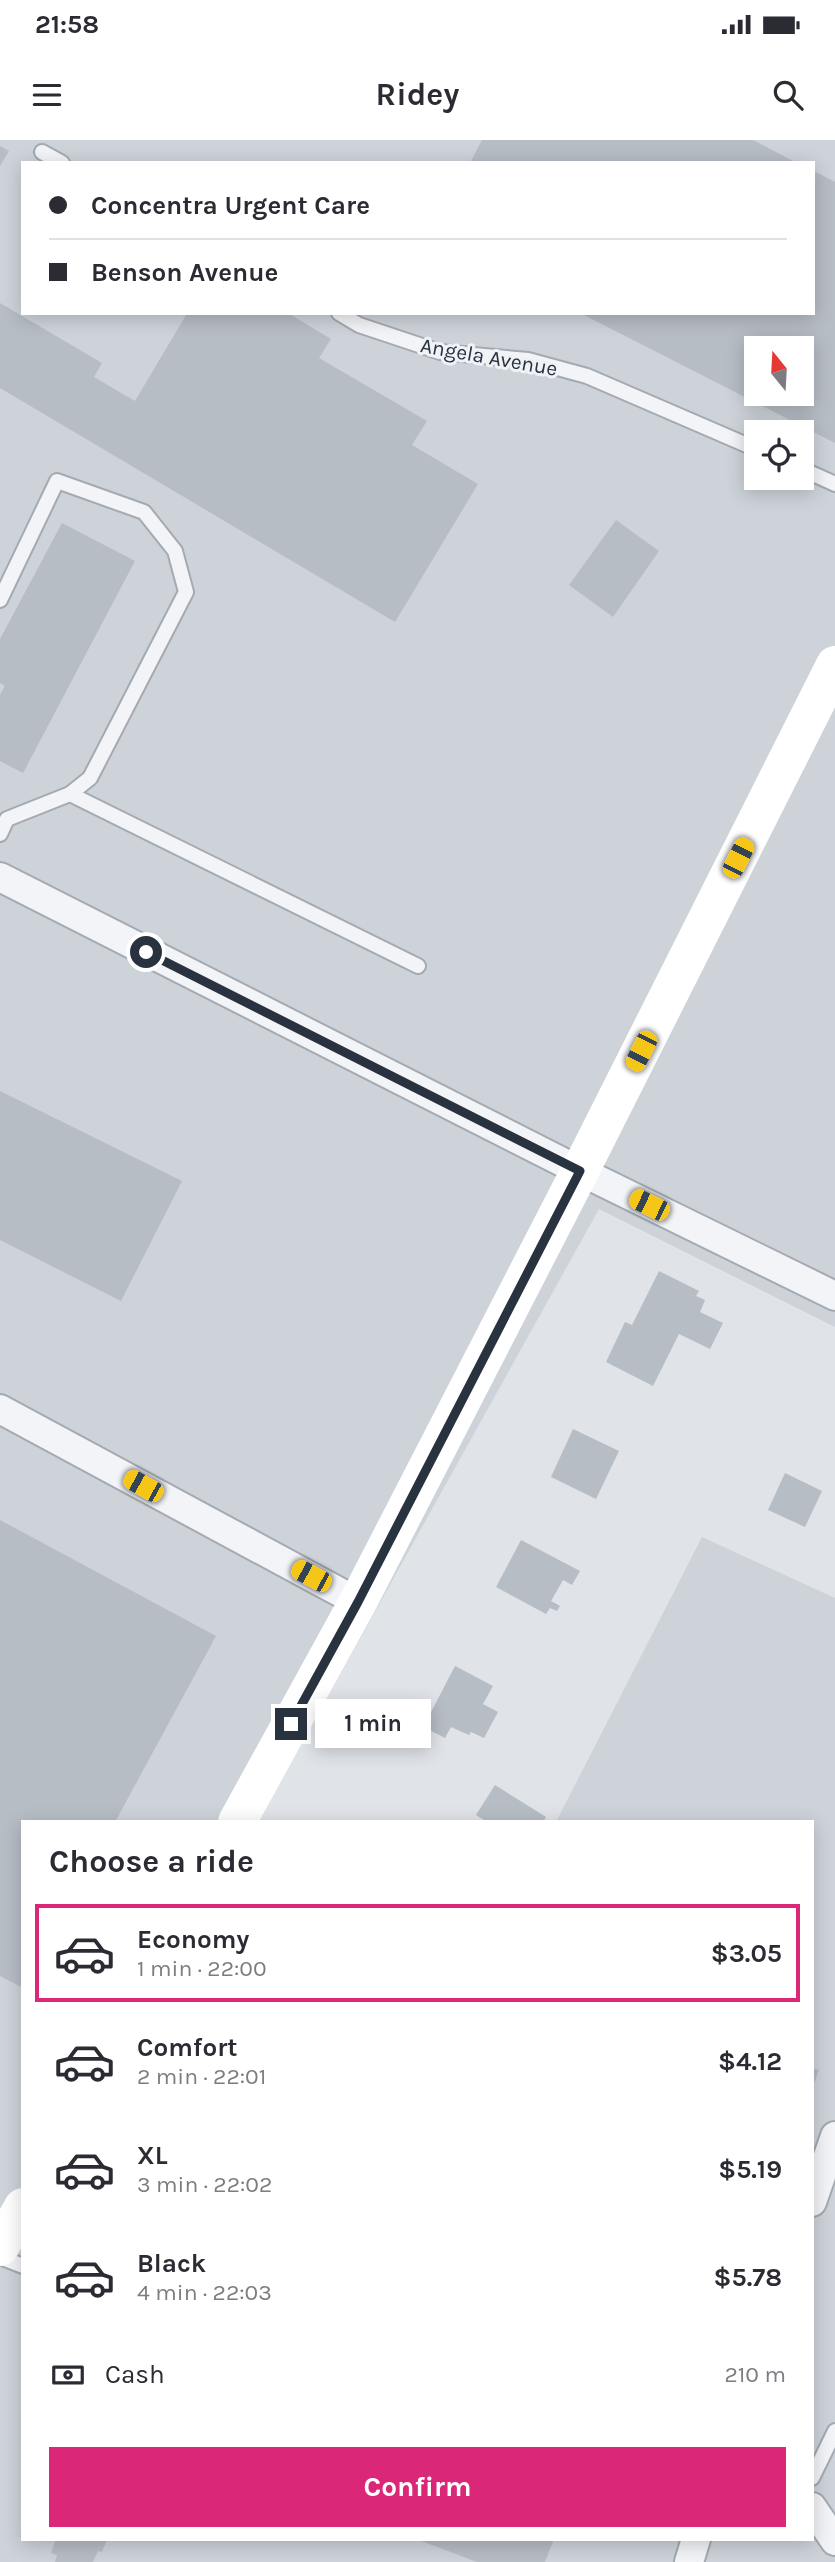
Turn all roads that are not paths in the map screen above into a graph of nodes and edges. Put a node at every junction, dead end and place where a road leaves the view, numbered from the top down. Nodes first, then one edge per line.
1 (42, 152) dead end
2 (58, 161) edge
3 (343, 315) edge
4 (744, 444) edge
5 (814, 474) edge
6 (835, 484) edge
7 (0, 600) edge
8 (835, 666) edge
9 (70, 794) junction
10 (0, 834) edge
11 (0, 877) edge
12 (418, 966) dead end
13 (580, 1171) junction
14 (835, 1296) edge
15 (0, 1409) edge
16 (358, 1602) junction
17 (238, 1820) edge
18 (835, 2136) edge
19 (814, 2196) edge
20 (21, 2210) edge
21 (0, 2246) edge
22 (0, 2257) edge
23 (21, 2265) edge
24 (835, 2431) edge
25 (814, 2474) edge
26 (814, 2510) edge
27 (695, 2541) edge
28 (835, 2541) edge
29 (689, 2562) edge

1 - 2 lane
3 - 4 lane, Angela Avenue
5 - 6 lane
7 - 9 lane
8 - 13 street
9 - 10 lane
9 - 12 lane
11 - 13 street
13 - 14 street
13 - 16 street
15 - 16 street
16 - 17 street
18 - 19 street
20 - 21 street
22 - 23 lane
24 - 25 lane
26 - 28 street
27 - 29 street

